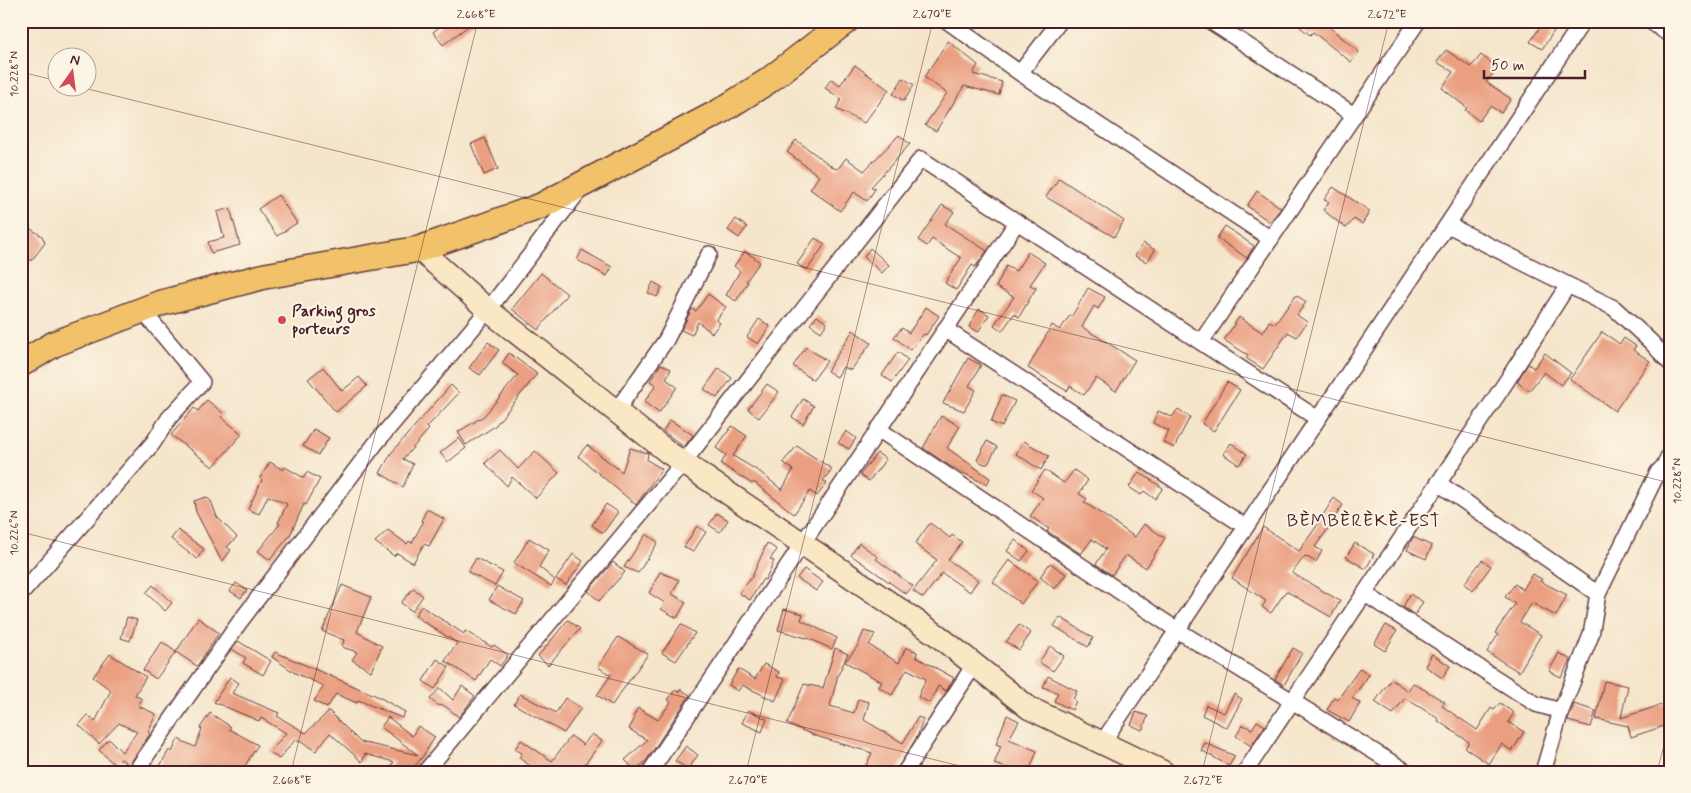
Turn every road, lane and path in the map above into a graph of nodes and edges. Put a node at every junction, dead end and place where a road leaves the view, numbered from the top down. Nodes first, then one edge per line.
1 (846, 21) edge
2 (947, 21) edge
3 (1060, 21) edge
4 (1210, 21) edge
5 (1418, 21) edge
6 (1584, 21) edge
7 (1650, 21) edge
8 (1670, 35) edge
9 (1020, 73) junction
10 (1354, 116) junction
11 (587, 182) junction
12 (1017, 222) junction
13 (1448, 225) junction
14 (1271, 239) junction
15 (420, 249) junction
16 (709, 254) dead end
17 (1568, 285) junction
18 (142, 310) junction
19 (488, 310) junction
20 (945, 329) junction
21 (1201, 342) junction
22 (1670, 363) edge
23 (21, 364) edge
24 (616, 411) junction
25 (1318, 419) junction
26 (878, 429) junction
27 (1670, 453) edge
28 (683, 463) junction
29 (1438, 483) junction
30 (1246, 527) junction
31 (802, 543) junction
32 (21, 594) edge
33 (1365, 594) junction
34 (1598, 594) junction
35 (1178, 630) junction
36 (974, 665) junction
37 (1293, 701) junction
38 (1562, 711) junction
39 (1102, 743) junction
40 (136, 772) edge
41 (425, 772) edge
42 (650, 772) edge
43 (905, 772) edge
44 (1163, 772) edge
45 (1245, 772) edge
46 (1407, 772) edge
47 (1543, 772) edge

1 - 11 main road
2 - 9 street
3 - 9 street
4 - 10 street
5 - 10 street
6 - 13 street
7 - 8 street
9 - 14 street
10 - 14 street
11 - 15 main road
11 - 19 street
12 - 20 street
12 - 21 street
12 - 28 street
13 - 17 street
13 - 25 street
14 - 21 street
15 - 18 main road
15 - 19 street
16 - 24 street
17 - 22 street
17 - 29 street
18 - 23 main road
18 - 32 street
19 - 24 street
19 - 40 street
20 - 26 street
20 - 30 street
21 - 25 street
24 - 28 street
25 - 30 street
26 - 31 street
26 - 35 street
27 - 34 street
28 - 31 street
28 - 41 street
29 - 33 street
29 - 34 street
30 - 35 street
31 - 36 street
31 - 42 street
33 - 37 street
33 - 38 street
34 - 38 street
35 - 37 street
35 - 39 street
36 - 39 street
36 - 43 street
37 - 45 street
37 - 46 street
38 - 47 street
39 - 44 street

